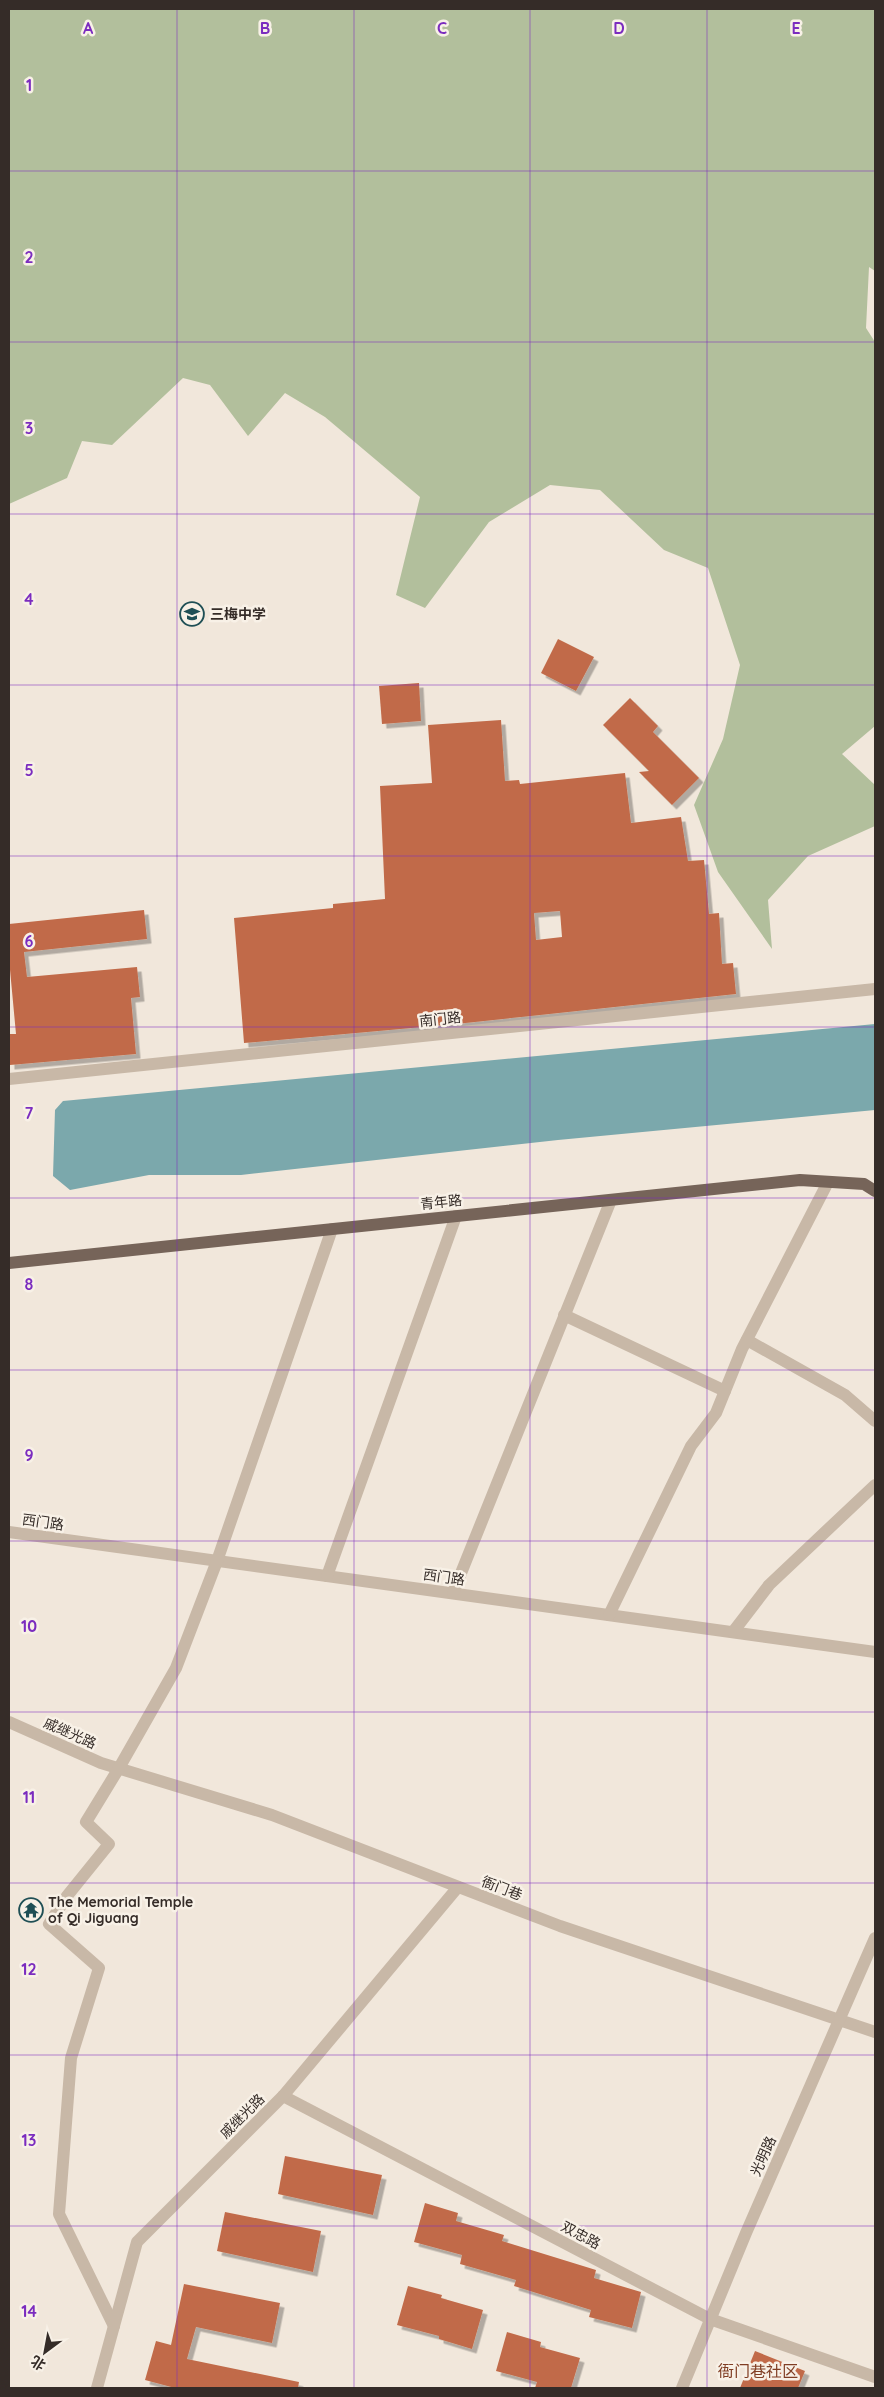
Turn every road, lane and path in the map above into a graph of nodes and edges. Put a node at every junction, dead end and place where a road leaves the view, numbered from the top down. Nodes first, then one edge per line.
1 (875, 989) edge
2 (9, 1079) edge
3 (828, 1182) junction
4 (875, 1191) edge
5 (611, 1200) junction
6 (456, 1216) junction
7 (332, 1229) junction
8 (9, 1263) edge
9 (564, 1315) junction
10 (747, 1340) junction
11 (725, 1391) junction
12 (875, 1421) edge
13 (875, 1485) edge
14 (9, 1532) edge
15 (217, 1561) junction
16 (327, 1576) junction
17 (453, 1594) junction
18 (609, 1615) junction
19 (734, 1632) junction
20 (875, 1652) edge
21 (9, 1722) edge
22 (119, 1768) junction
23 (458, 1887) junction
24 (875, 1938) edge
25 (840, 2018) junction
26 (875, 2032) edge
27 (283, 2096) junction
28 (710, 2319) junction
29 (114, 2326) junction
30 (875, 2377) edge
31 (97, 2388) edge
32 (682, 2388) edge

1 - 2 street, 南门路
3 - 4 main road, 青年路
3 - 5 main road, 青年路
3 - 10 street
5 - 6 main road, 青年路
5 - 9 street
6 - 7 main road, 青年路
6 - 16 street
7 - 8 main road, 青年路
7 - 15 street
9 - 11 street
9 - 17 street
10 - 11 street
10 - 12 street
11 - 18 street
13 - 19 street
14 - 15 street, 西门路
15 - 16 street, 西门路
15 - 22 street
16 - 17 street, 西门路
17 - 18 street, 西门路
18 - 19 street, 西门路
19 - 20 street, 西门路
21 - 22 street, 戚继光路
22 - 23 street, 衙门巷
22 - 29 street
23 - 25 street, 衙门巷
23 - 27 street, 戚继光路
24 - 25 street, 光明路
25 - 26 street, 衙门巷
25 - 28 street, 光明路
27 - 28 street, 双忠路
27 - 29 street, 戚继光路
28 - 30 street, 双忠路
28 - 32 street, 光明路
29 - 31 street, 戚继光路

